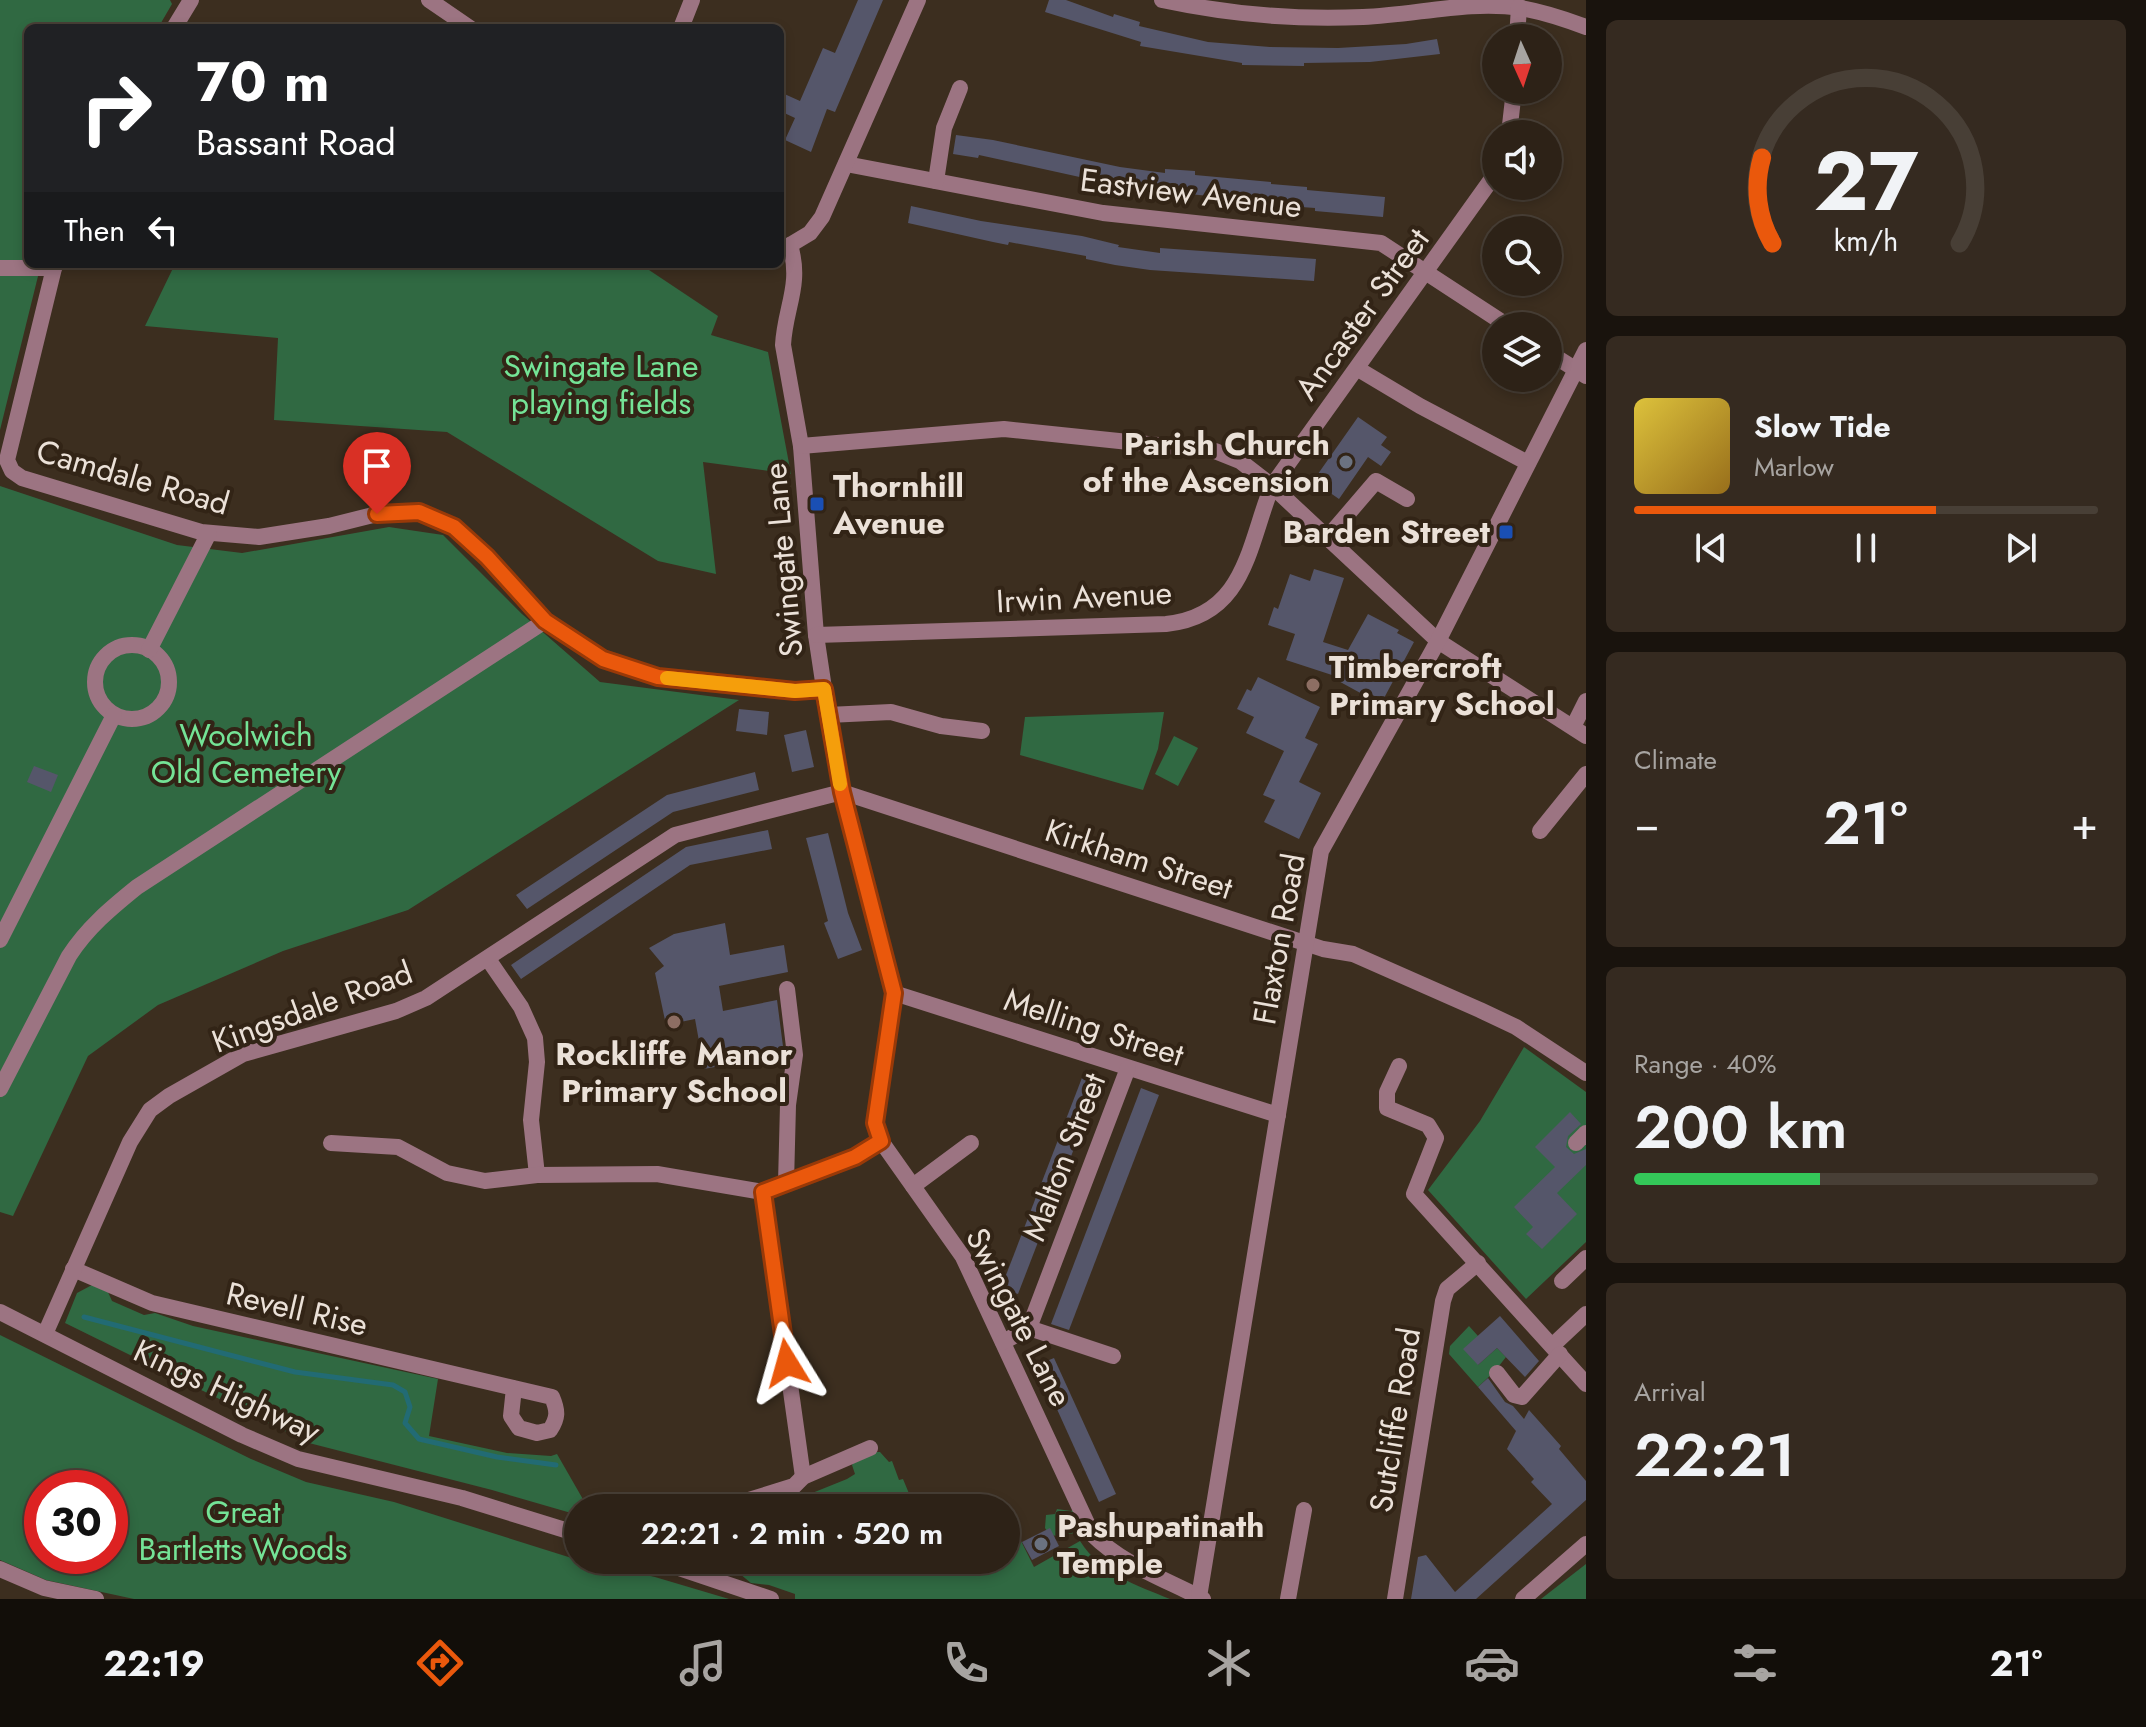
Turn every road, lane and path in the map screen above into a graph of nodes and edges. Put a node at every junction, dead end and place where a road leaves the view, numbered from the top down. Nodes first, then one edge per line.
1 (191, 0) edge
2 (429, 0) edge
3 (692, 0) edge
4 (918, 0) edge
5 (1162, 0) edge
6 (1519, 7) junction
7 (176, 24) edge
8 (464, 24) edge
9 (683, 24) edge
10 (1518, 24) edge
11 (1586, 27) edge
12 (960, 88) dead end
13 (846, 164) junction
14 (936, 181) junction
15 (1482, 193) edge
16 (785, 242) edge
17 (24, 267) edge
18 (0, 268) edge
19 (55, 268) edge
20 (1426, 273) junction
21 (1486, 312) edge
22 (1586, 350) edge
23 (1562, 361) edge
24 (1358, 369) junction
25 (1581, 373) edge
26 (801, 446) junction
27 (1528, 463) junction
28 (0, 473) edge
29 (22, 478) junction
30 (1272, 486) junction
31 (1407, 499) dead end
32 (209, 533) junction
33 (1328, 537) junction
34 (545, 621) junction
35 (816, 635) junction
36 (1438, 641) junction
37 (149, 650) junction
38 (824, 689) junction
39 (1586, 701) edge
40 (114, 715) junction
41 (828, 715) junction
42 (982, 731) dead end
43 (1580, 732) edge
44 (1586, 774) edge
45 (842, 792) junction
46 (1540, 831) dead end
47 (0, 940) edge
48 (1304, 943) junction
49 (488, 959) junction
50 (787, 989) dead end
51 (894, 993) junction
52 (1399, 1066) dead end
53 (1128, 1068) junction
54 (1586, 1073) edge
55 (0, 1089) edge
56 (1278, 1115) junction
57 (881, 1141) junction
58 (969, 1141) dead end
59 (331, 1143) dead end
60 (537, 1175) junction
61 (786, 1183) junction
62 (913, 1186) junction
63 (763, 1192) junction
64 (1586, 1258) edge
65 (1478, 1263) junction
66 (73, 1269) junction
67 (1562, 1281) dead end
68 (0, 1312) edge
69 (1586, 1314) edge
70 (1029, 1328) junction
71 (45, 1334) junction
72 (1003, 1342) junction
73 (1556, 1350) junction
74 (1113, 1356) dead end
75 (1497, 1373) dead end
76 (1586, 1384) edge
77 (514, 1388) dead end
78 (870, 1448) dead end
79 (803, 1477) junction
80 (769, 1494) edge
81 (1304, 1510) dead end
82 (564, 1530) edge
83 (1586, 1544) edge
84 (0, 1569) edge
85 (697, 1574) edge
86 (1201, 1598) edge
87 (96, 1599) edge
88 (771, 1599) edge
89 (1288, 1599) edge
90 (1395, 1599) edge
91 (1523, 1599) edge

1 - 7 street
2 - 8 street
3 - 9 street
4 - 13 street, Swingate Lane
5 - 6 street
6 - 10 street
6 - 11 street
12 - 14 street
13 - 14 street, Eastview Avenue
13 - 16 street, Swingate Lane
14 - 20 street, Eastview Avenue
15 - 20 street, Ancaster Street
16 - 26 street, Swingate Lane
17 - 18 street
19 - 29 street, Camdale Road
20 - 21 street, Eastview Avenue
20 - 24 street, Ancaster Street
22 - 25 street, Flaxton Road
23 - 25 street
24 - 27 street
24 - 30 street, Ancaster Street
25 - 27 street, Flaxton Road
26 - 30 street
26 - 35 street, Swingate Lane
27 - 36 street, Flaxton Road
28 - 29 street
29 - 32 street, Camdale Road
30 - 33 street
30 - 35 street, Irwin Avenue
31 - 33 street
32 - 34 street, Camdale Road
32 - 37 street
33 - 36 street
34 - 38 street, Camdale Road
34 - 55 street
35 - 38 street, Swingate Lane
36 - 43 street
36 - 48 street, Flaxton Road
37 - 40 street
37 - 40 street
38 - 41 street, Swingate Lane
39 - 43 street
40 - 47 street
41 - 42 street
41 - 45 street, Swingate Lane
44 - 46 street
45 - 48 street, Kirkham Street
45 - 49 street, Kingsdale Road
45 - 51 street, Swingate Lane
48 - 54 street, Kirkham Street
48 - 56 street, Flaxton Road
49 - 60 street
49 - 66 street, Kingsdale Road
50 - 61 street
51 - 53 street, Melling Street
51 - 57 street, Swingate Lane
52 - 65 street
53 - 56 street, Melling Street
53 - 70 street, Malton Street
56 - 86 street, Flaxton Road
57 - 61 street
57 - 62 street, Swingate Lane
58 - 62 street
59 - 60 street
60 - 63 street
61 - 63 street
62 - 72 street, Swingate Lane
63 - 79 street
64 - 67 street
65 - 73 street
65 - 90 street, Sutcliffe Road
66 - 71 street, Kingsdale Road
66 - 77 street, Revell Rise
68 - 71 street, Kings Highway
69 - 73 street
70 - 72 street
70 - 74 street
71 - 82 street, Kings Highway
72 - 86 street, Swingate Lane
73 - 75 street
73 - 76 street
78 - 79 street
79 - 80 street
81 - 89 street
83 - 91 street
84 - 87 street
85 - 88 street

